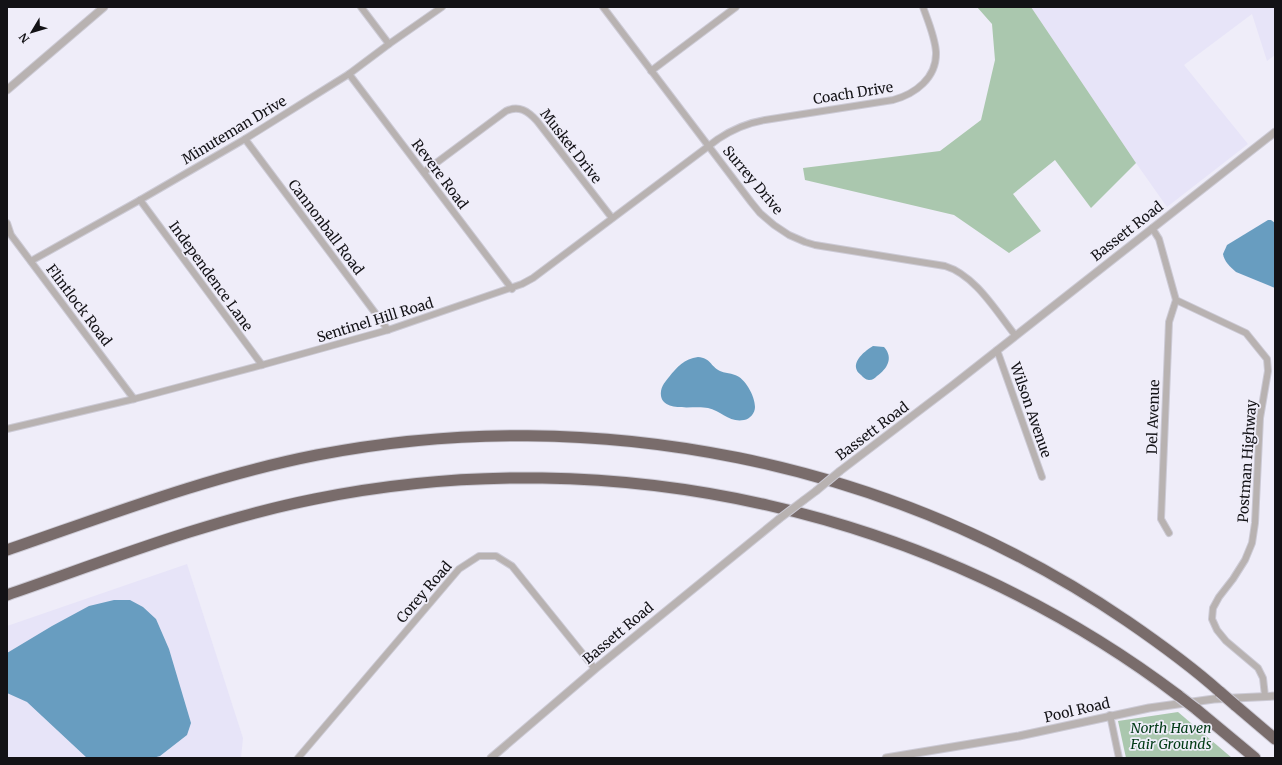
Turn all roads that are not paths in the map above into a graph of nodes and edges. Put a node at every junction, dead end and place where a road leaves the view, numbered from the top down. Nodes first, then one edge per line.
1 (104, 7) edge
2 (361, 7) edge
3 (442, 7) edge
4 (603, 7) edge
5 (736, 7) edge
6 (923, 7) edge
7 (389, 44) junction
8 (651, 71) junction
9 (349, 74) junction
10 (7, 90) edge
11 (1275, 132) edge
12 (245, 139) junction
13 (709, 146) junction
14 (424, 172) junction
15 (140, 200) junction
16 (612, 218) junction
17 (7, 223) edge
18 (1152, 228) junction
19 (31, 261) junction
20 (512, 289) junction
21 (1176, 300) junction
22 (388, 330) junction
23 (1015, 335) junction
24 (997, 350) junction
25 (1268, 359) junction
26 (1275, 360) edge
27 (262, 365) junction
28 (134, 399) junction
29 (7, 430) edge
30 (1042, 477) dead end
31 (1169, 533) dead end
32 (7, 550) edge
33 (7, 595) edge
34 (595, 668) junction
35 (1265, 696) junction
36 (1275, 696) edge
37 (1110, 715) junction
38 (1275, 739) edge
39 (298, 758) edge
40 (491, 758) edge
41 (886, 758) edge
42 (1119, 758) edge
43 (1254, 758) edge

1 - 10 street
2 - 7 street
3 - 7 street, Minuteman Drive
4 - 8 street, Surrey Drive
5 - 8 street
6 - 13 street, Coach Drive
7 - 9 street, Minuteman Drive
8 - 13 street, Surrey Drive
9 - 12 street, Minuteman Drive
9 - 14 street, Revere Road
11 - 18 street, Bassett Road
12 - 15 street, Minuteman Drive
12 - 22 street, Cannonball Road
13 - 16 street, Sentinel Hill Road
13 - 23 street, Surrey Drive
14 - 16 street, Musket Drive
14 - 20 street, Revere Road
15 - 19 street, Minuteman Drive
15 - 27 street, Independence Lane
16 - 20 street, Sentinel Hill Road
17 - 19 street, Flintlock Road
18 - 21 street
18 - 23 street, Bassett Road
19 - 28 street, Flintlock Road
20 - 22 street, Sentinel Hill Road
21 - 25 street
21 - 31 street, Del Avenue
22 - 27 street, Sentinel Hill Road
23 - 24 street, Bassett Road
24 - 30 street, Wilson Avenue
24 - 34 street, Bassett Road, bridge
25 - 26 street
25 - 35 street, Postman Highway
27 - 28 street, Sentinel Hill Road
28 - 29 street, Sentinel Hill Road
32 - 38 highway, bridge
33 - 43 highway, bridge
34 - 39 street, Corey Road
34 - 40 street, Bassett Road
35 - 36 street, Pool Road
35 - 37 street, Pool Road
37 - 41 street, Pool Road
37 - 42 street

